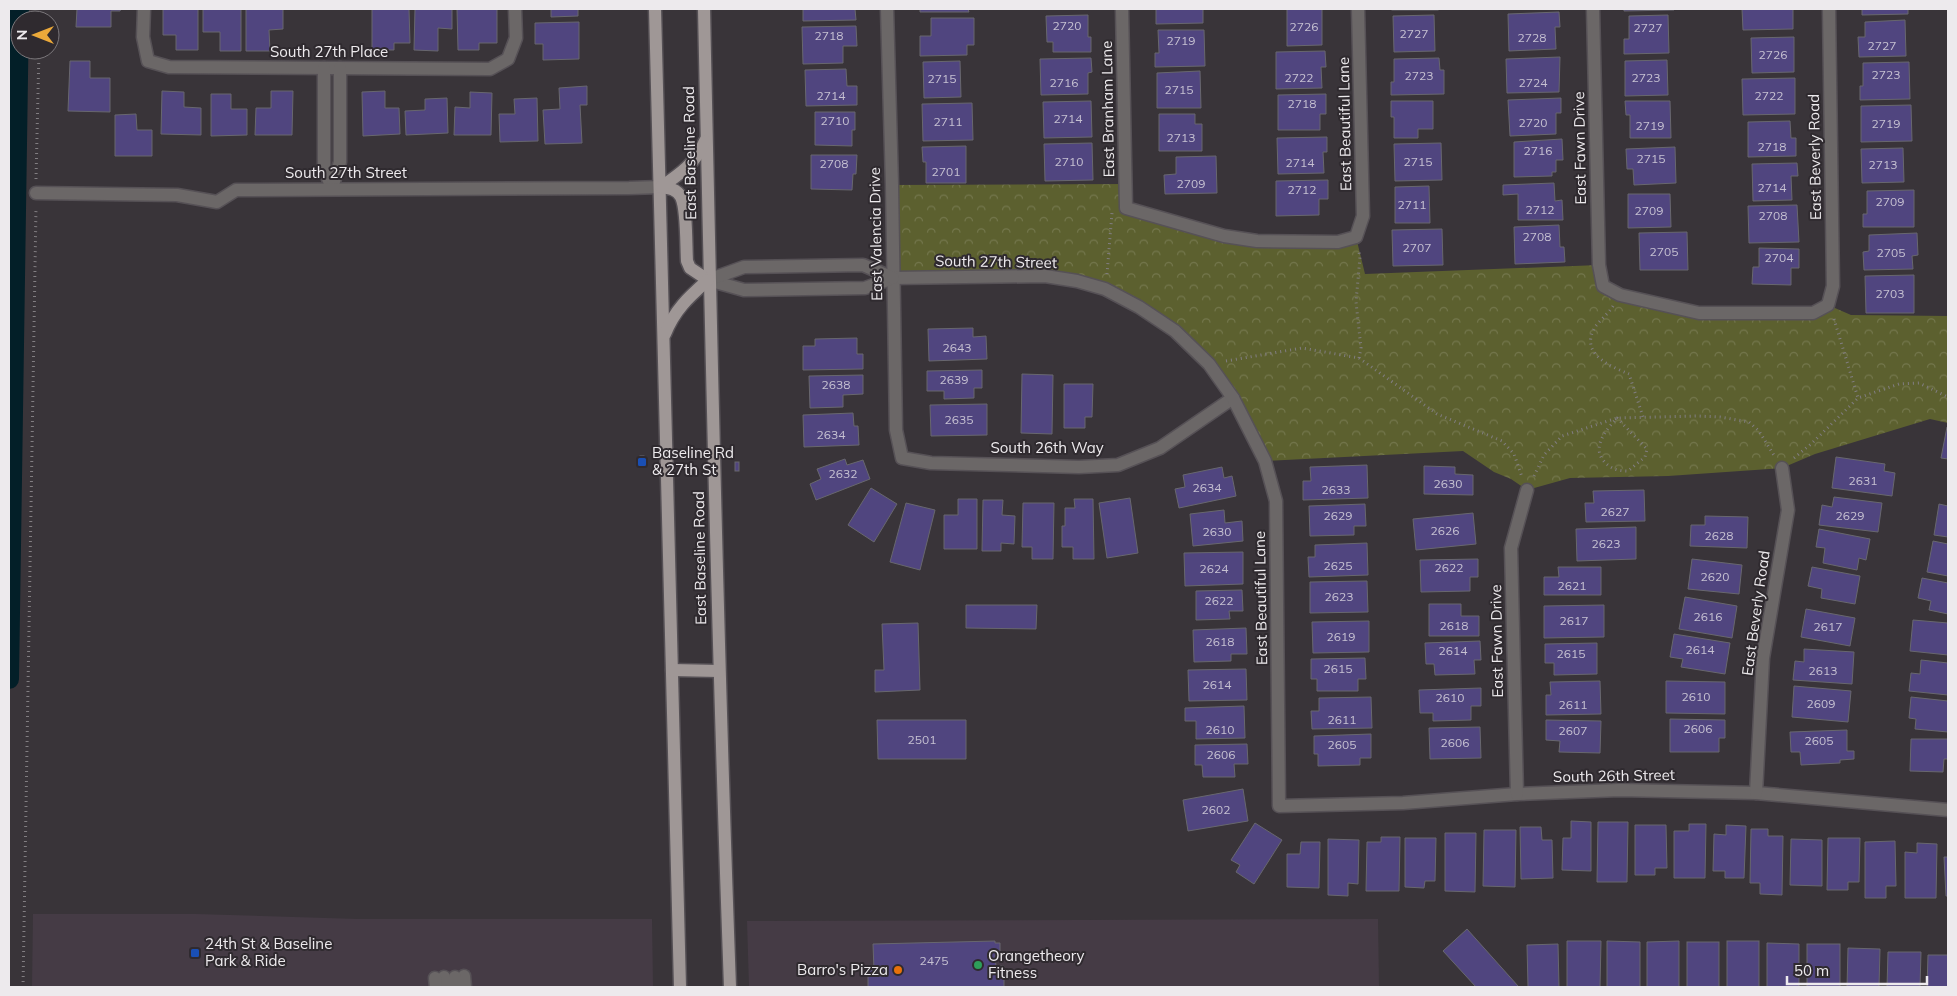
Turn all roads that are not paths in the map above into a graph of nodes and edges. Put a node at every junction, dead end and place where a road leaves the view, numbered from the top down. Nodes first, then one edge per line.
1 (144, 9) edge
2 (516, 9) edge
3 (655, 9) edge
4 (704, 9) edge
5 (887, 9) edge
6 (1122, 9) edge
7 (1358, 9) edge
8 (1593, 9) edge
9 (1829, 9) edge
10 (324, 68) junction
11 (340, 68) junction
12 (324, 118) junction
13 (341, 118) junction
14 (707, 138) junction
15 (661, 187) junction
16 (332, 188) junction
17 (36, 193) road end
18 (1356, 237) joint
19 (893, 278) junction
20 (708, 280) junction
21 (1620, 295) joint
22 (664, 338) junction
23 (1233, 398) junction
24 (902, 458) joint
25 (1782, 468) road end
26 (1527, 490) road end
27 (672, 670) junction
28 (719, 671) junction
29 (1756, 793) junction
30 (1517, 794) junction
31 (1280, 806) joint
32 (1948, 810) edge
33 (680, 987) edge
34 (730, 987) edge

1 - 10 street, South 27th Place
2 - 11 street, South 27th Place
3 - 15 main road, East Baseline Road
4 - 14 main road, East Baseline Road
5 - 19 street, East Valencia Drive
6 - 18 street, East Branham Lane
7 - 18 street, East Beautiful Lane
8 - 21 street, East Fawn Drive
9 - 21 street, East Beverly Road
10 - 11 street, South 27th Place
10 - 12 street
11 - 13 street
12 - 13 street
12 - 16 street
13 - 16 street
14 - 15 main road
14 - 20 main road, East Baseline Road
15 - 16 street, South 27th Street
15 - 20 main road
15 - 22 main road, East Baseline Road
16 - 17 street, South 27th Street
19 - 20 street, South 27th Street
19 - 20 street, South 27th Street
19 - 23 street, South 27th Street
19 - 24 street, East Valencia Drive
20 - 22 main road
20 - 28 main road, East Baseline Road
22 - 27 main road, East Baseline Road
23 - 24 street, South 26th Way
23 - 31 street, East Beautiful Lane
25 - 29 street, East Beverly Road
26 - 30 street, East Fawn Drive
27 - 28 main road
27 - 33 main road, East Baseline Road
28 - 34 main road, East Baseline Road
29 - 30 street, South 26th Street
29 - 32 street, South 26th Street
30 - 31 street, South 26th Street

